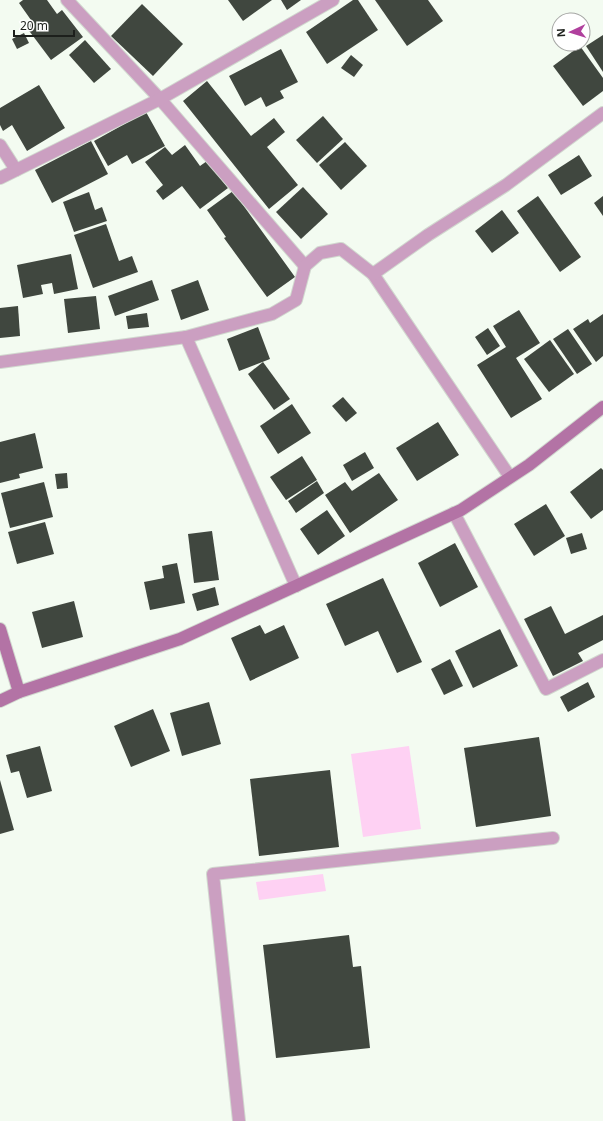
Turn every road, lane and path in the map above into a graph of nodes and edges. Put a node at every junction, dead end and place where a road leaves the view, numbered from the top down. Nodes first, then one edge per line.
1 (67, 0) edge
2 (333, 0) edge
3 (160, 100) junction
4 (603, 113) edge
5 (0, 145) edge
6 (16, 170) junction
7 (0, 178) edge
8 (305, 266) junction
9 (373, 274) junction
10 (186, 337) junction
11 (0, 362) edge
12 (603, 407) edge
13 (510, 477) junction
14 (454, 514) junction
15 (296, 586) junction
16 (0, 629) edge
17 (603, 660) edge
18 (19, 692) junction
19 (0, 701) edge
20 (553, 838) dead end
21 (239, 1121) edge

1 - 3 street
2 - 3 street
3 - 6 street
3 - 8 street
4 - 9 street
5 - 6 street
6 - 7 street
8 - 9 street
8 - 10 street
9 - 13 street
10 - 11 street
10 - 15 street
12 - 13 street
13 - 14 street
14 - 15 street
14 - 17 street
15 - 18 street
16 - 18 street
18 - 19 street
20 - 21 street

